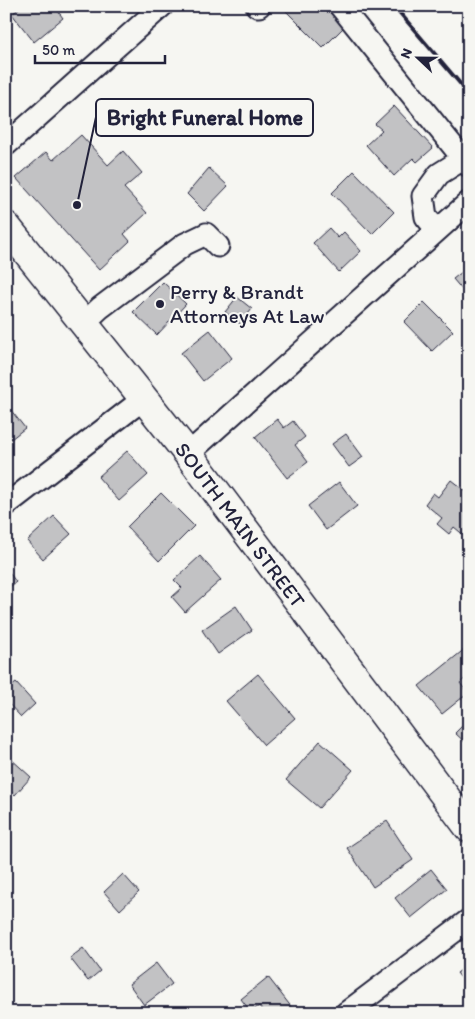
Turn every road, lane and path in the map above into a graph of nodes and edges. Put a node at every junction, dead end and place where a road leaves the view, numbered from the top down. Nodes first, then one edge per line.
1 (162, 6) edge
2 (340, 6) edge
3 (6, 144) edge
4 (466, 162) edge
5 (469, 202) edge
6 (6, 226) edge
7 (437, 230) junction
8 (218, 246) dead end
9 (83, 324) junction
10 (142, 400) junction
11 (188, 454) junction
12 (6, 505) edge
13 (469, 828) edge
14 (469, 920) edge
15 (346, 1013) edge

1 - 3 street
2 - 4 street
4 - 7 street
5 - 7 street
6 - 9 main road, SOUTH MAIN STREET
7 - 11 street
8 - 9 street
9 - 10 main road, SOUTH MAIN STREET
10 - 11 main road, SOUTH MAIN STREET
10 - 12 street
11 - 13 main road, SOUTH MAIN STREET
14 - 15 street

